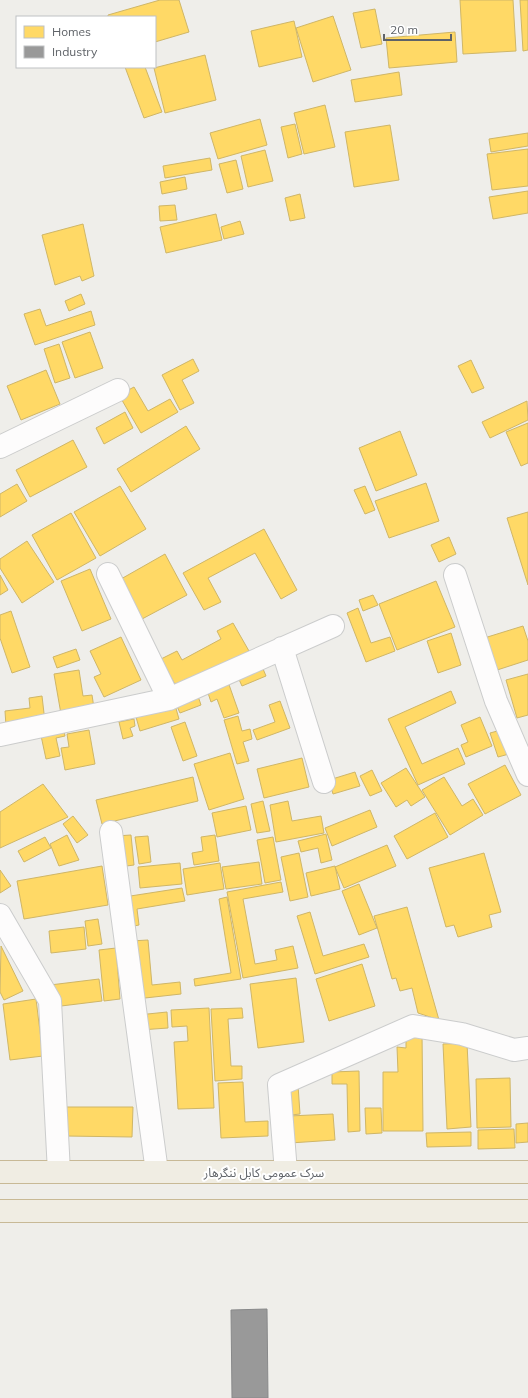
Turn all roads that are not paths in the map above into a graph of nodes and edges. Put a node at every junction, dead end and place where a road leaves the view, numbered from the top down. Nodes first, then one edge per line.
1 (118, 390) dead end
2 (0, 446) edge
3 (108, 574) dead end
4 (455, 575) dead end
5 (333, 626) dead end
6 (282, 648) junction
7 (170, 698) junction
8 (0, 735) edge
9 (528, 776) edge
10 (324, 782) dead end
11 (111, 832) dead end
12 (0, 915) edge
13 (528, 1048) edge
14 (0, 1172) edge
15 (59, 1172) junction
16 (158, 1172) junction
17 (286, 1172) junction
18 (528, 1172) edge
19 (0, 1210) edge
20 (528, 1211) edge

1 - 2 street
3 - 7 street
4 - 9 street
5 - 6 street
6 - 7 street
6 - 10 street
7 - 8 street
11 - 16 street
12 - 15 street
13 - 17 street
14 - 15 highway, سرک عمومی کابل ننگرهار
15 - 16 highway, سرک عمومی کابل ننگرهار
16 - 17 highway, سرک عمومی کابل ننگرهار
17 - 18 highway, سرک عمومی کابل ننگرهار
19 - 20 highway

